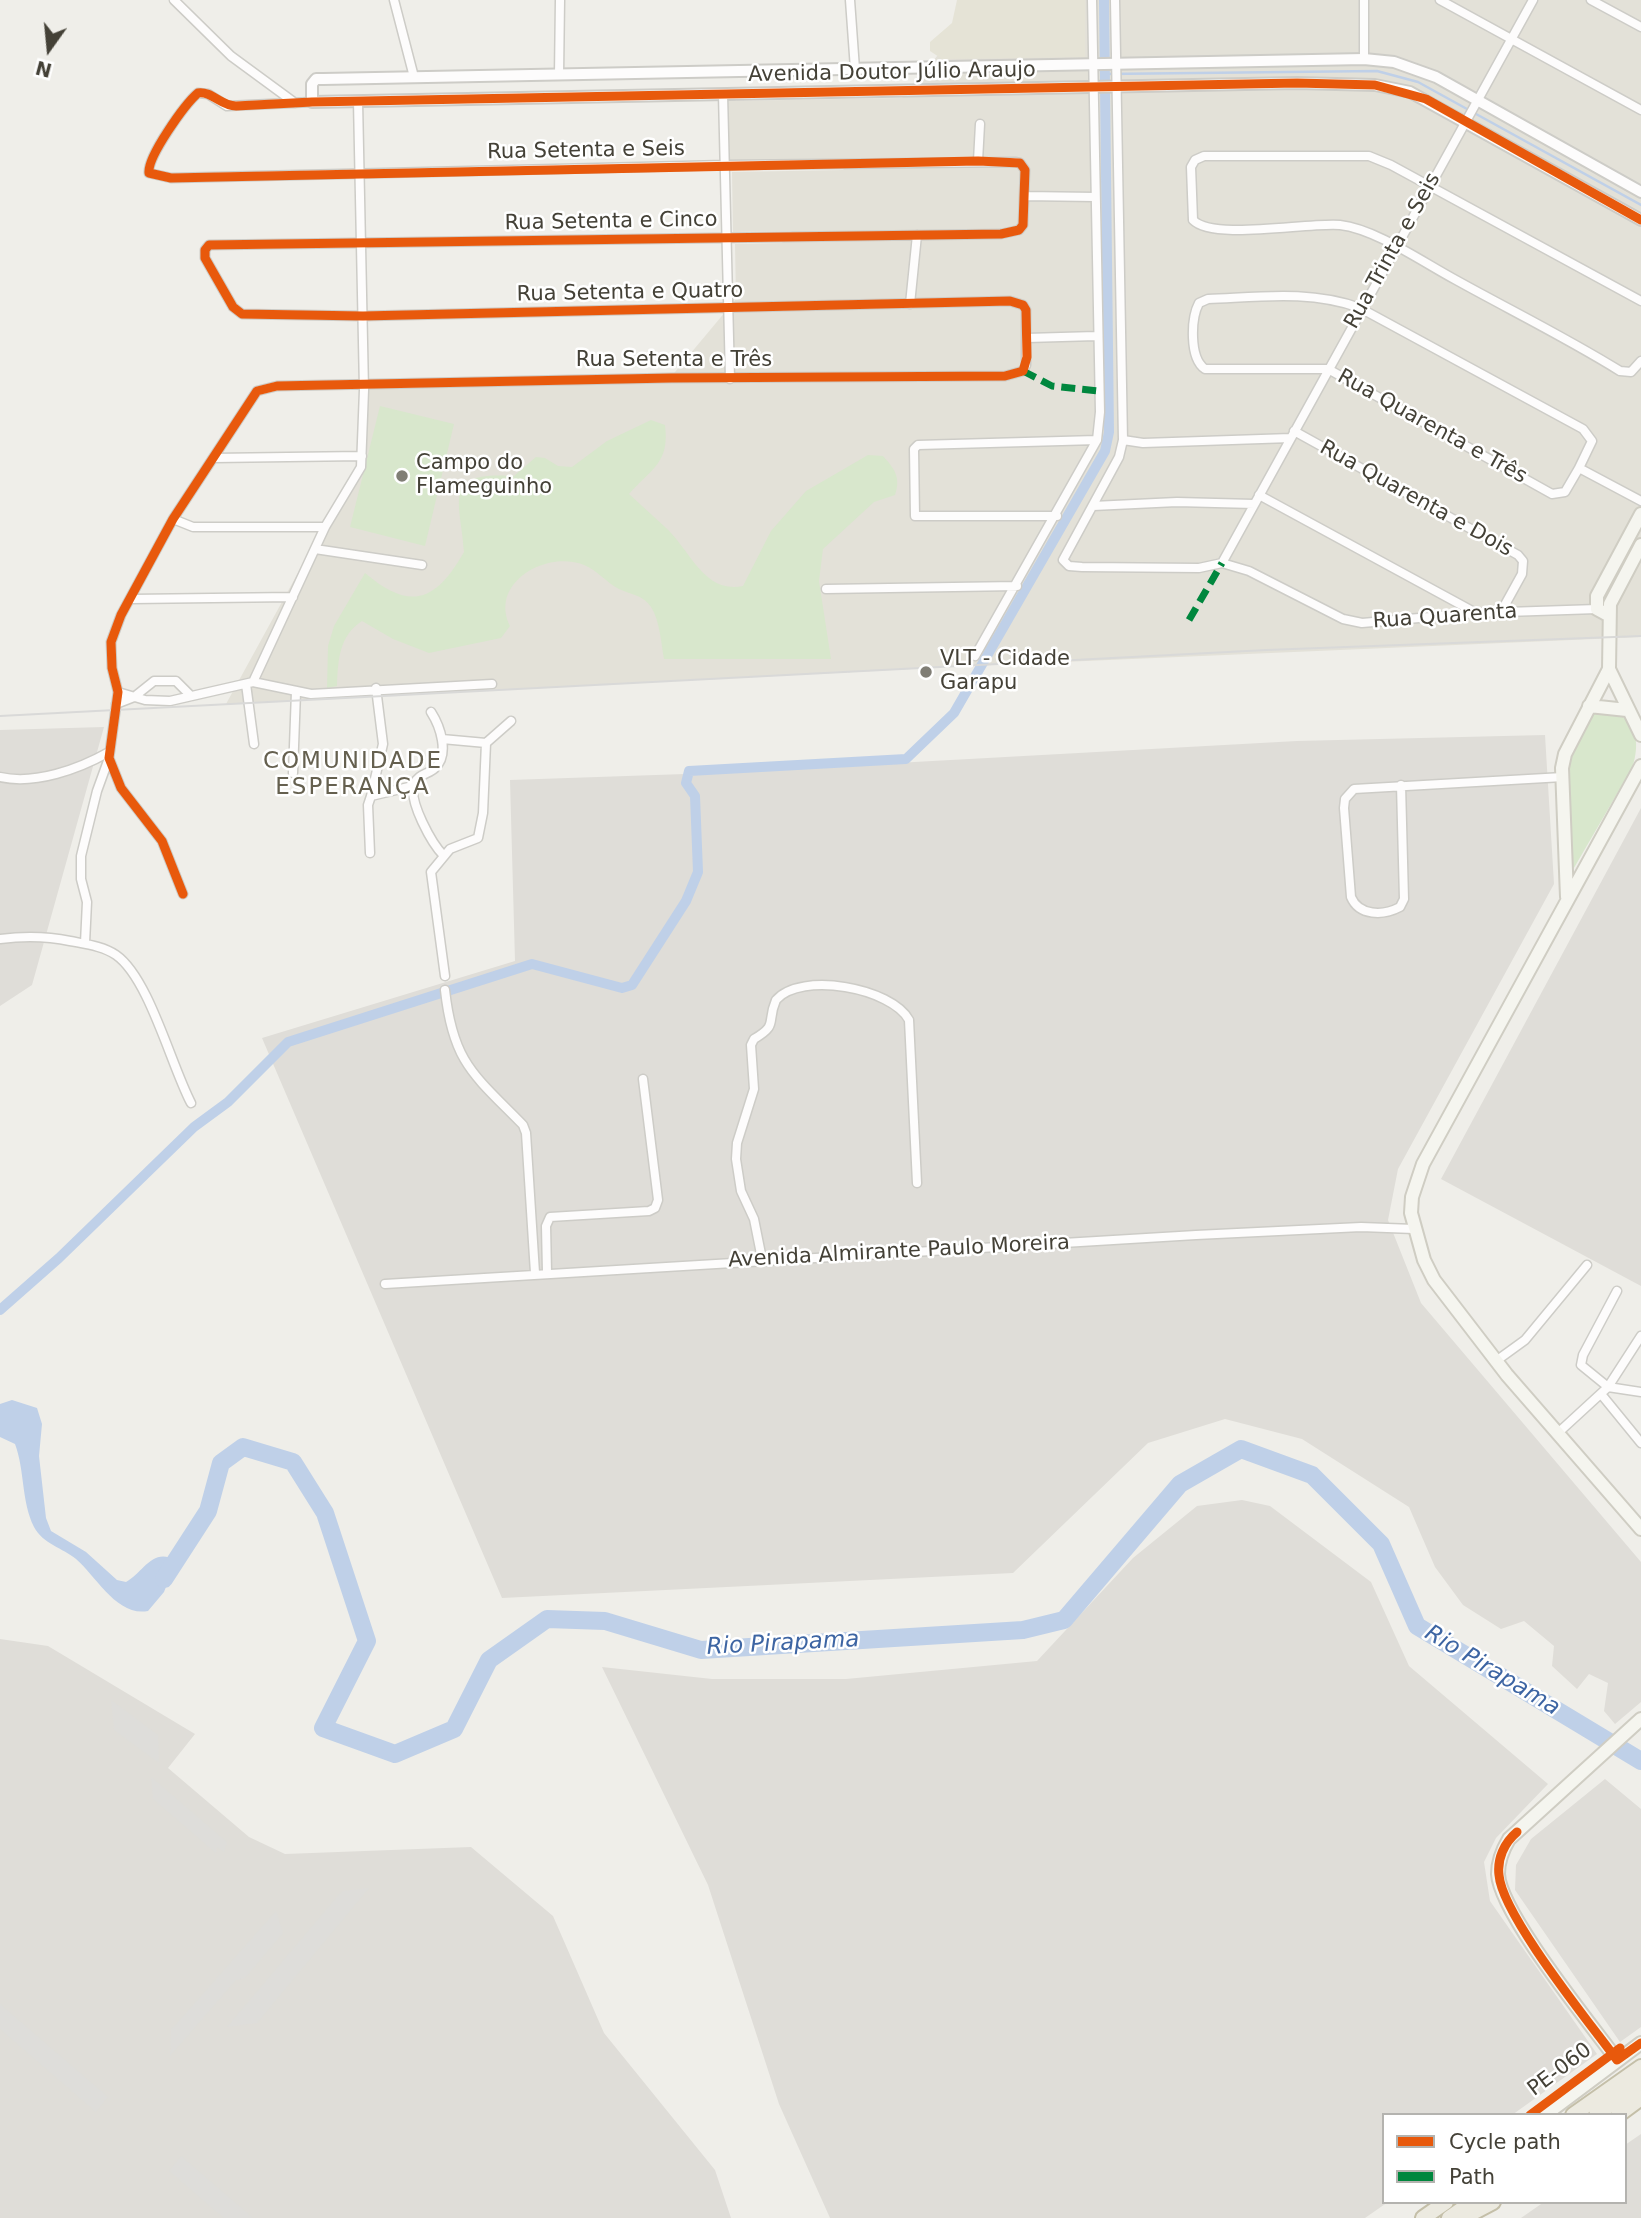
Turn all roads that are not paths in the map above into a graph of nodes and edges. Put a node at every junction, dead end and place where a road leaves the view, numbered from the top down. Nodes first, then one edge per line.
1 (174, 0) edge
2 (394, 0) edge
3 (560, 0) edge
4 (850, 0) edge
5 (1092, 0) edge
6 (1115, 0) edge
7 (1364, 0) edge
8 (1440, 0) edge
9 (1533, 0) edge
10 (1591, 0) edge
11 (1641, 27) edge
12 (1512, 38) junction
13 (1364, 59) junction
14 (1093, 64) junction
15 (855, 69) junction
16 (559, 75) junction
17 (1116, 76) junction
18 (414, 78) junction
19 (1094, 88) junction
20 (723, 94) junction
21 (358, 101) junction
22 (312, 102) junction
23 (295, 103) junction
24 (1474, 103) junction
25 (1641, 110) edge
26 (1466, 117) junction
27 (980, 124) dead end
28 (978, 161) junction
29 (725, 165) junction
30 (359, 175) junction
31 (1430, 187) junction
32 (1641, 192) edge
33 (1024, 197) junction
34 (1095, 197) junction
35 (1641, 220) edge
36 (917, 235) junction
37 (727, 237) junction
38 (362, 244) junction
39 (1396, 247) junction
40 (1641, 301) edge
41 (910, 304) junction
42 (1023, 305) joint
43 (1360, 308) junction
44 (729, 310) junction
45 (237, 311) joint
46 (363, 316) junction
47 (1096, 336) junction
48 (1027, 338) junction
49 (1641, 360) edge
50 (1328, 369) junction
51 (730, 379) junction
52 (364, 384) junction
53 (1293, 434) junction
54 (1097, 440) junction
55 (1123, 440) junction
56 (362, 456) junction
57 (214, 458) junction
58 (1580, 468) junction
59 (1259, 495) junction
60 (1641, 501) edge
61 (1254, 504) junction
62 (1093, 506) junction
63 (1641, 514) edge
64 (1057, 516) junction
65 (173, 519) junction
66 (326, 527) junction
67 (1641, 545) edge
68 (315, 549) junction
69 (1222, 562) junction
70 (422, 565) dead end
71 (1017, 586) junction
72 (826, 589) dead end
73 (293, 597) junction
74 (132, 598) junction
75 (1501, 612) junction
76 (1602, 612) junction
77 (1476, 613) junction
78 (975, 656) dead end
79 (1609, 669) junction
80 (249, 683) junction
81 (492, 684) dead end
82 (376, 688) junction
83 (118, 692) junction
84 (296, 692) junction
85 (191, 696) junction
86 (134, 697) junction
87 (116, 705) junction
88 (1589, 706) junction
89 (1627, 710) junction
90 (431, 712) dead end
91 (511, 721) dead end
92 (1641, 735) edge
93 (442, 739) junction
94 (486, 743) junction
95 (254, 744) dead end
96 (109, 755) junction
97 (1641, 766) edge
98 (293, 773) dead end
99 (0, 777) edge
100 (1563, 777) junction
101 (1401, 785) junction
102 (413, 786) junction
103 (371, 796) junction
104 (370, 853) dead end
105 (444, 856) junction
106 (183, 894) dead end
107 (1567, 897) junction
108 (0, 939) edge
109 (85, 943) junction
110 (445, 976) dead end
111 (445, 990) dead end
112 (643, 1079) dead end
113 (191, 1103) dead end
114 (917, 1183) dead end
115 (1414, 1229) junction
116 (762, 1259) junction
117 (1587, 1265) dead end
118 (547, 1272) junction
119 (536, 1273) junction
120 (385, 1284) dead end
121 (1616, 1291) dead end
122 (1641, 1336) edge
123 (1496, 1361) junction
124 (1608, 1387) junction
125 (1641, 1392) edge
126 (1601, 1394) junction
127 (1559, 1432) junction
128 (1641, 1443) edge
129 (1641, 1529) edge
130 (1640, 1720) edge
131 (1641, 2043) edge
132 (1617, 2060) junction
133 (1641, 2067) edge
134 (1641, 2082) edge
135 (1641, 2098) edge
136 (1548, 2113) edge
137 (1576, 2113) edge
138 (1599, 2113) edge
139 (1621, 2113) edge
140 (1432, 2204) edge
141 (1443, 2204) edge
142 (1469, 2204) edge
143 (1489, 2204) edge
144 (1415, 2218) edge
145 (1423, 2218) edge
146 (1449, 2218) edge
147 (1463, 2218) edge

1 - 23 street
2 - 18 street
3 - 16 street
4 - 15 street
5 - 14 street
6 - 17 street
7 - 13 street
8 - 12 street
9 - 12 street, Rua Trinta e Seis
10 - 11 street
12 - 24 street, Rua Trinta e Seis
12 - 25 street
13 - 17 street
13 - 24 street
14 - 15 street, Avenida Doutor Júlio Araujo
14 - 17 street, Avenida Doutor Júlio Araujo
14 - 19 street
15 - 16 street, Avenida Doutor Júlio Araujo
16 - 18 street, Avenida Doutor Júlio Araujo
17 - 19 street, Avenida Doutor Júlio Araujo
17 - 26 street, Avenida Doutor Júlio Araujo
17 - 55 street
18 - 22 street, Avenida Doutor Júlio Araujo
19 - 20 street, Avenida Doutor Júlio Araujo
19 - 34 street
20 - 21 street, Avenida Doutor Júlio Araujo
20 - 29 street
21 - 22 street, Avenida Doutor Júlio Araujo
21 - 30 street
22 - 23 street
23 - 30 street, Rua Setenta e Seis
24 - 26 street, Rua Trinta e Seis
24 - 32 street
26 - 31 street, Rua Trinta e Seis
26 - 35 street, Avenida Doutor Júlio Araujo
27 - 28 street
28 - 29 street, Rua Setenta e Seis
28 - 33 street, Rua Setenta e Seis
29 - 30 street, Rua Setenta e Seis
29 - 37 street
30 - 38 street
31 - 39 street, Rua Trinta e Seis
31 - 39 street
31 - 40 street
33 - 34 street
33 - 36 street, Rua Setenta e Cinco
34 - 47 street
36 - 37 street, Rua Setenta e Cinco
36 - 41 street
37 - 38 street, Rua Setenta e Cinco
37 - 44 street
38 - 45 street, Rua Setenta e Cinco
38 - 46 street
39 - 43 street, Rua Trinta e Seis
39 - 49 street
41 - 42 street, Rua Setenta e Quatro
41 - 44 street, Rua Setenta e Quatro
42 - 48 street, Rua Setenta e Três
43 - 50 street, Rua Trinta e Seis
43 - 50 street, Rua Quarenta e Três
43 - 58 street
44 - 46 street, Rua Setenta e Quatro
44 - 51 street
45 - 46 street, Rua Setenta e Quatro
46 - 52 street
47 - 48 street
47 - 54 street
48 - 51 street, Rua Setenta e Três
50 - 53 street, Rua Trinta e Seis
50 - 58 street, Rua Quarenta e Três
51 - 52 street, Rua Setenta e Três
52 - 56 street
52 - 57 street, Rua Setenta e Três
53 - 55 street
53 - 59 street, Rua Trinta e Seis
53 - 75 street, Rua Quarenta e Dois
54 - 64 street
54 - 64 street
55 - 62 street
56 - 57 street
56 - 66 street
57 - 65 street
58 - 60 street
59 - 61 street, Rua Trinta e Seis
59 - 77 street
61 - 62 street
61 - 69 street, Rua Trinta e Seis
62 - 69 street
63 - 76 main road
64 - 71 street
65 - 66 street
65 - 74 street
66 - 68 street
67 - 76 main road
68 - 70 street
68 - 73 street
69 - 77 street, Rua Quarenta
71 - 72 street
71 - 78 street
73 - 74 street
73 - 80 street
74 - 83 street
75 - 76 street, Rua Quarenta
75 - 77 street, Rua Quarenta
76 - 79 main road
79 - 88 main road
79 - 89 main road
80 - 84 street
80 - 85 street
80 - 95 street
81 - 82 street
82 - 84 street
82 - 103 street
83 - 86 street
83 - 87 street
84 - 98 street
85 - 86 street
85 - 86 street
86 - 87 street
87 - 96 street
88 - 89 main road
88 - 100 main road
89 - 92 main road
90 - 93 street
91 - 94 street
93 - 94 street
93 - 102 street
94 - 105 street
96 - 99 street
96 - 106 street
96 - 109 street
97 - 107 main road
100 - 101 street
100 - 107 main road
101 - 101 street
102 - 103 street
102 - 105 street
103 - 104 street
105 - 110 street
107 - 115 main road
108 - 109 street
109 - 113 street
111 - 119 street
112 - 118 street
114 - 116 street
115 - 116 street, Avenida Almirante Paulo Moreira
115 - 123 main road
116 - 118 street, Avenida Almirante Paulo Moreira
117 - 123 street
118 - 119 street, Avenida Almirante Paulo Moreira
119 - 120 street, Avenida Almirante Paulo Moreira
121 - 124 street
122 - 124 street
123 - 127 main road
124 - 125 street
124 - 126 street
126 - 127 street
126 - 128 street
127 - 129 main road
130 - 132 main road
131 - 132 main road
132 - 136 main road
133 - 137 highway, PE-060
134 - 138 highway
135 - 139 highway
140 - 144 main road
141 - 145 highway
142 - 146 highway
143 - 147 highway

